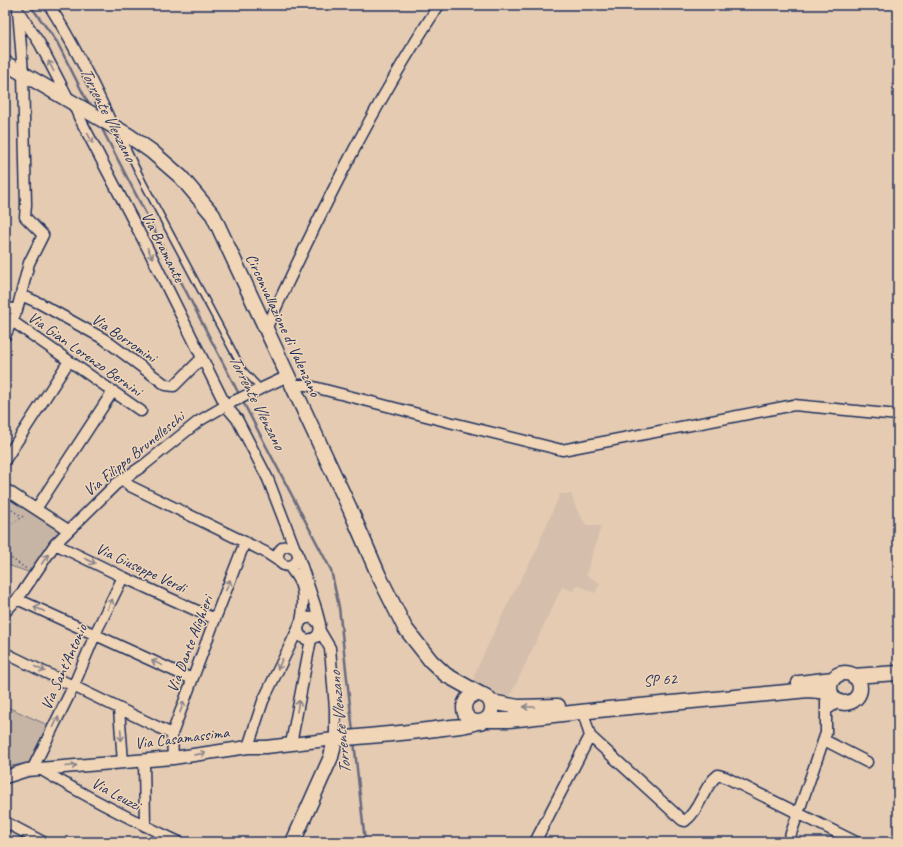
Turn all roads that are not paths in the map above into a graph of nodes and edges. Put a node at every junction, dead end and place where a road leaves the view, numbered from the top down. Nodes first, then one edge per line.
1 (49, 5) edge
2 (439, 5) edge
3 (16, 8) edge
4 (5, 63) edge
5 (23, 73) junction
6 (73, 103) junction
7 (115, 128) junction
8 (20, 295) junction
9 (5, 307) edge
10 (17, 310) junction
11 (12, 321) junction
12 (266, 329) junction
13 (5, 336) edge
14 (202, 358) junction
15 (69, 361) junction
16 (290, 381) junction
17 (261, 389) junction
18 (113, 391) junction
19 (228, 405) junction
20 (141, 411) dead end
21 (898, 415) edge
22 (5, 460) edge
23 (122, 480) junction
24 (5, 488) edge
25 (36, 509) junction
26 (68, 530) junction
27 (245, 542) junction
28 (55, 544) junction
29 (296, 551) junction
30 (279, 561) junction
31 (289, 566) junction
32 (123, 577) junction
33 (17, 599) junction
34 (5, 612) edge
35 (215, 619) junction
36 (299, 625) junction
37 (320, 627) junction
38 (95, 635) junction
39 (312, 639) junction
40 (5, 653) edge
41 (898, 673) edge
42 (446, 675) junction
43 (881, 675) junction
44 (853, 676) junction
45 (192, 680) junction
46 (74, 685) junction
47 (834, 691) junction
48 (859, 693) junction
49 (486, 699) junction
50 (465, 708) junction
51 (119, 709) junction
52 (583, 712) junction
53 (481, 721) junction
54 (445, 727) junction
55 (172, 734) junction
56 (590, 736) junction
57 (338, 739) junction
58 (824, 740) junction
59 (291, 744) junction
60 (248, 747) junction
61 (173, 758) junction
62 (144, 760) junction
63 (123, 762) junction
64 (867, 762) dead end
65 (36, 769) junction
66 (5, 777) edge
67 (798, 813) junction
68 (5, 822) edge
69 (145, 826) junction
70 (42, 842) edge
71 (179, 842) edge
72 (293, 842) edge
73 (535, 842) edge
74 (788, 842) edge
75 (856, 842) edge

1 - 7 street
2 - 12 street
3 - 5 street
6 -> 3 street, Via Bramante
4 - 5 main road, Circonvallazione di Valenzano
5 - 6 main road, Circonvallazione di Valenzano
5 - 8 street
6 - 7 main road, Circonvallazione di Valenzano
6 -> 14 street, Via Bramante
7 - 12 main road, Circonvallazione di Valenzano
7 - 17 lane
8 - 10 street
8 - 14 street, Via Borromini
9 - 10 street
10 - 11 street
11 - 13 street
11 - 15 street, Via Gian Lorenzo Bernini
12 - 16 main road, Circonvallazione di Valenzano
14 - 19 street, Via Bramante
15 - 18 street, Via Gian Lorenzo Bernini
15 - 22 street
16 - 17 street, Via Filippo Brunelleschi
16 - 21 street
16 - 42 main road, Circonvallazione di Valenzano
17 - 19 street, Via Filippo Brunelleschi
18 - 20 street, Via Gian Lorenzo Bernini
18 - 25 street
19 - 23 street, Via Filippo Brunelleschi
19 - 29 street, Via Bramante
23 - 26 street, Via Filippo Brunelleschi
23 - 27 street
24 - 25 street
25 - 26 street
26 - 28 street, Via Filippo Brunelleschi
27 - 30 street
35 -> 27 street, Via Dante Alighieri
28 -> 32 street, Via Giuseppe Verdi
33 -> 28 street, Via Filippo Brunelleschi
29 - 30 street
29 - 31 street
29 - 37 street, Via Bramante
30 - 31 street
31 - 36 street
32 - 35 street, Via Giuseppe Verdi
38 -> 32 street, Via Sant'Antonio
33 - 34 street, Via Filippo Brunelleschi
38 -> 33 street
35 - 45 street, Via Dante Alighieri
36 - 37 street
36 - 39 street
36 -> 60 street
37 - 39 street
37 - 57 street, Via Bramante
45 -> 38 street
38 - 46 street, Via Sant'Antonio
59 -> 39 street
40 -> 46 street
41 - 43 main road
42 - 49 main road, SP 62
42 - 50 main road
43 - 44 main road, SP 62
43 - 48 main road, SP 62
44 - 47 main road, SP 62
44 - 48 main road
55 -> 45 street, Via Dante Alighieri
46 - 51 street
65 -> 46 street, Via Sant'Antonio
47 - 48 main road, SP 62
47 -> 49 main road, SP 62
47 - 52 main road, SP 62
47 - 58 street
49 - 50 main road
49 - 53 main road
50 - 53 main road
50 - 54 main road
51 - 55 street
51 -> 63 street
52 - 53 main road, SP 62
52 - 56 street
53 - 54 main road, SP 62
54 - 57 main road
55 - 61 street, Via Dante Alighieri
56 - 67 street
56 - 73 street
57 - 59 street, Via Casamassima
57 - 72 main road
58 - 64 street
58 - 67 street
59 - 60 street, Via Casamassima
61 -> 60 street, Via Casamassima
61 - 62 street, Via Casamassima
62 - 63 street, Via Casamassima
62 - 69 street
65 -> 63 street, Via Casamassima
65 - 66 street, Via Casamassima
65 - 69 street, Via Leuzzi
67 - 74 street
67 - 75 street
68 - 70 street
69 - 71 street, Via Leuzzi

